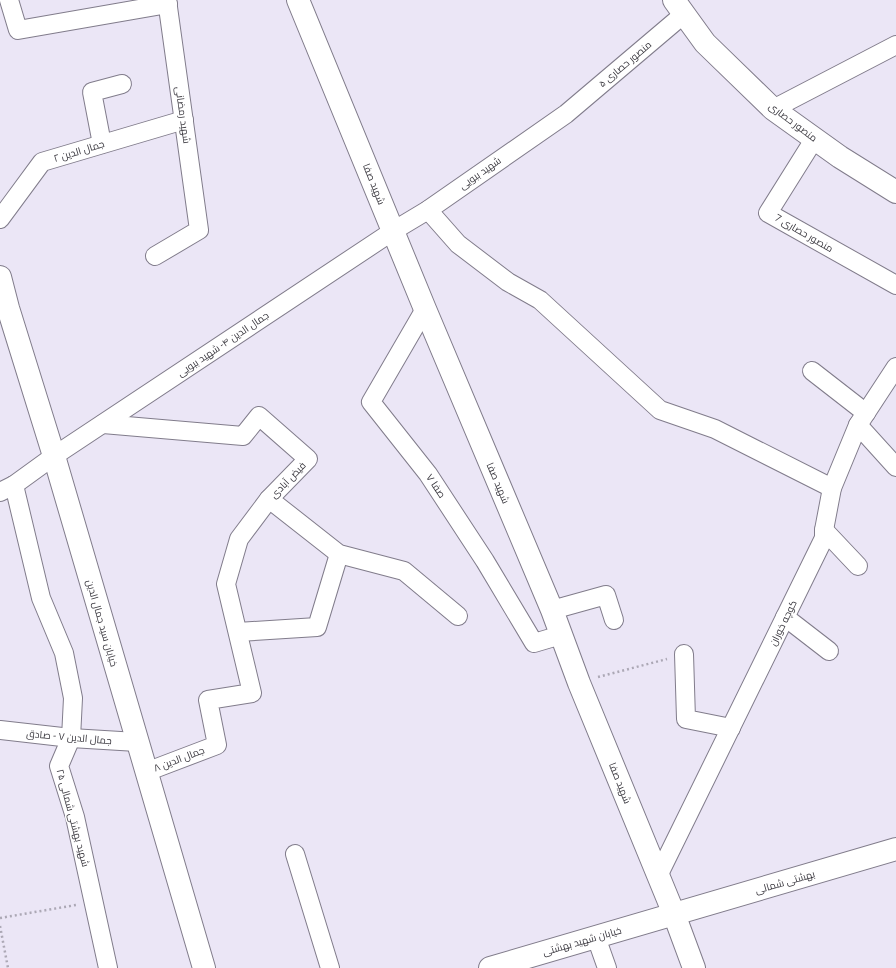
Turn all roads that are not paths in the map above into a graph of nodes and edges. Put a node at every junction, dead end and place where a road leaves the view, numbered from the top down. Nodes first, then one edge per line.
1 (9, 0) edge
2 (298, 0) edge
3 (168, 2) edge
4 (679, 7) edge
5 (896, 45) edge
6 (122, 84) dead end
7 (773, 109) junction
8 (566, 114) joint
9 (184, 120) junction
10 (815, 138) junction
11 (102, 144) junction
12 (896, 192) edge
13 (428, 210) junction
14 (0, 219) edge
15 (393, 231) junction
16 (155, 256) dead end
17 (0, 277) edge
18 (896, 286) edge
19 (4, 309) edge
20 (425, 309) junction
21 (896, 367) edge
22 (812, 371) dead end
23 (862, 419) junction
24 (103, 424) junction
25 (54, 456) junction
26 (896, 467) edge
27 (7, 488) edge
28 (832, 488) junction
29 (269, 499) junction
30 (824, 530) junction
31 (339, 554) junction
32 (858, 566) dead end
33 (552, 610) junction
34 (458, 616) dead end
35 (785, 617) junction
36 (614, 620) dead end
37 (238, 632) junction
38 (561, 635) junction
39 (830, 651) dead end
40 (684, 654) road end
41 (252, 694) joint
42 (731, 728) junction
43 (0, 730) edge
44 (71, 738) junction
45 (138, 742) junction
46 (146, 772) junction
47 (896, 849) edge
48 (295, 854) dead end
49 (658, 876) junction
50 (674, 914) junction
51 (596, 937) junction
52 (108, 968) edge
53 (204, 968) edge
54 (330, 968) edge
55 (490, 968) edge
56 (607, 968) edge
57 (694, 968) edge

1 - 3 street
2 - 15 main road, شهید صفا
3 - 9 street, شهید رمضانی
4 - 7 main road, منصور حصاری
4 - 8 street, منصور حصاری ۵
5 - 7 street
6 - 11 street
7 - 10 main road, منصور حصاری
8 - 13 street, شهید ببویی
9 - 11 street, جمال الدین ۲
9 - 16 street, شهید رمضانی
10 - 12 main road, منصور حصاری
10 - 18 street, منصور حصاری 7
11 - 14 street, جمال الدین ۲
13 - 15 street, شهید ببویی
13 - 28 street
15 - 20 main road, شهید صفا
15 - 24 street, جمال الدین ۴- شهید ببویی
17 - 19 main road, خیابان سید جمال الدین
19 - 25 main road, خیابان سید جمال الدین
20 - 33 main road, شهید صفا
20 - 38 street, صفا ۷
21 - 23 street, کوچه خوران
22 - 23 street
23 - 26 street
23 - 28 street, کوچه خوران
24 - 25 street, جمال الدین ۴- شهید ببویی
24 - 29 street, فیض آبادی
25 - 27 street, جمال الدین ۴- شهید ببویی
25 - 45 main road, خیابان سید جمال الدین
27 - 44 street, ۲۵ شهید بهشتی شمالی
28 - 30 street, کوچه خوران
29 - 31 street
29 - 37 street, فیض آبادی
30 - 32 street
30 - 35 street, کوچه خوران
31 - 34 street
31 - 37 street
33 - 36 street
33 - 38 main road, شهید صفا
35 - 39 street
35 - 42 street, کوچه خوران
37 - 41 street, فیض آبادی
38 - 49 main road, شهید صفا
40 - 42 street
41 - 46 street, جمال الدین ۸
42 - 49 street, کوچه خوران
43 - 44 street, جمال الدین ۷ - صادق
44 - 45 street, جمال الدین ۷ - صادق
44 - 52 street, ۲۵ شهید بهشتی شمالی
45 - 46 main road, خیابان سید جمال الدین
46 - 53 main road, خیابان سید جمال الدین
47 - 50 main road, بهشتی شمالی
48 - 54 street
49 - 50 main road, شهید صفا
50 - 51 main road, خیابان شهید بهشتی
50 - 57 main road, شهید صفا
51 - 55 main road, خیابان شهید بهشتی
51 - 56 street

